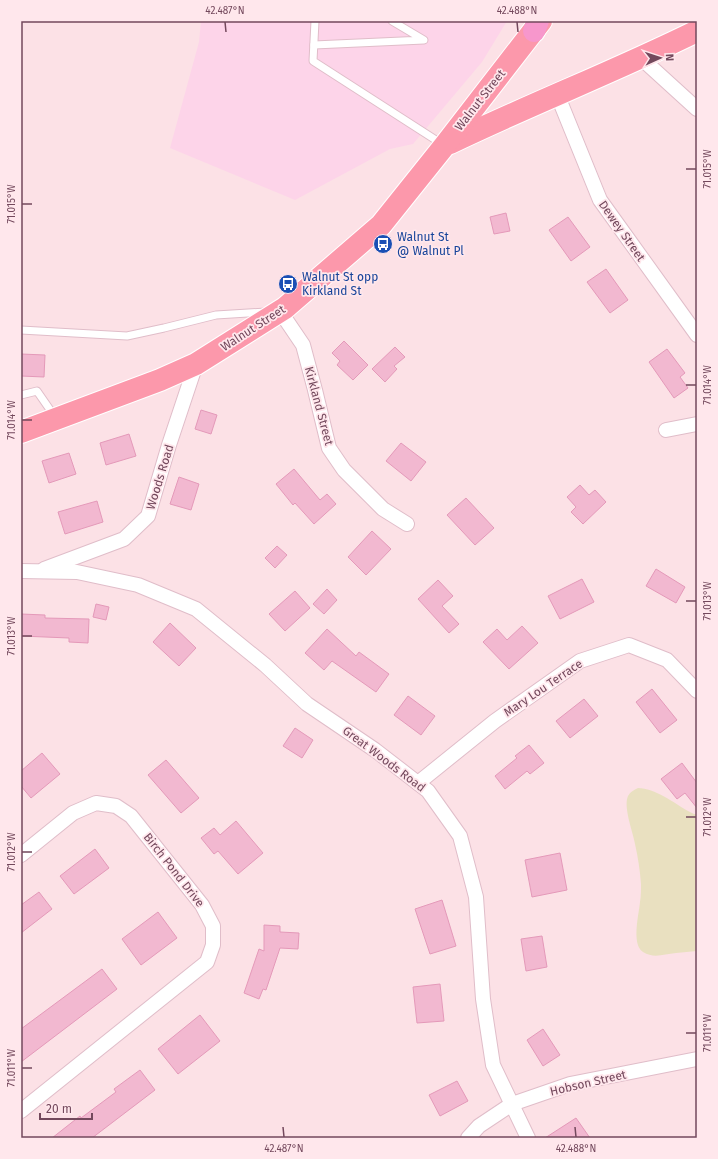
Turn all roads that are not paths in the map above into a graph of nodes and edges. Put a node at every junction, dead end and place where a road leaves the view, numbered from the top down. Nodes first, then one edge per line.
1 (315, 21) edge
2 (392, 21) edge
3 (538, 24) edge
4 (697, 31) edge
5 (314, 45) junction
6 (641, 58) junction
7 (557, 94) junction
8 (697, 109) edge
9 (445, 145) junction
10 (280, 311) junction
11 (21, 330) edge
12 (697, 335) edge
13 (196, 364) junction
14 (21, 395) edge
15 (56, 419) junction
16 (697, 424) edge
17 (666, 430) dead end
18 (21, 432) edge
19 (407, 524) dead end
20 (21, 571) edge
21 (37, 571) junction
22 (697, 691) edge
23 (418, 783) junction
24 (21, 855) edge
25 (697, 1059) edge
26 (512, 1104) junction
27 (21, 1111) edge
28 (468, 1138) edge
29 (528, 1138) edge

1 - 5 lane
2 - 5 lane
3 - 9 main road, Walnut Street
4 - 6 main road
5 - 9 lane
6 - 7 main road
6 - 8 street
7 - 9 main road
7 - 12 street, Dewey Street
9 - 10 main road, Walnut Street
10 - 11 lane
10 - 13 main road, Walnut Street
10 - 19 street, Kirkland Street
13 - 15 main road, Walnut Street
13 - 21 street, Woods Road
14 - 15 lane
15 - 18 main road, Walnut Street
16 - 17 street
20 - 21 street, Great Woods Road
21 - 23 street, Great Woods Road
22 - 23 street, Mary Lou Terrace
23 - 26 street, Great Woods Road
24 - 27 street, Birch Pond Drive
25 - 26 street, Hobson Street
26 - 28 street, Hobson Street
26 - 29 street, Great Woods Road

